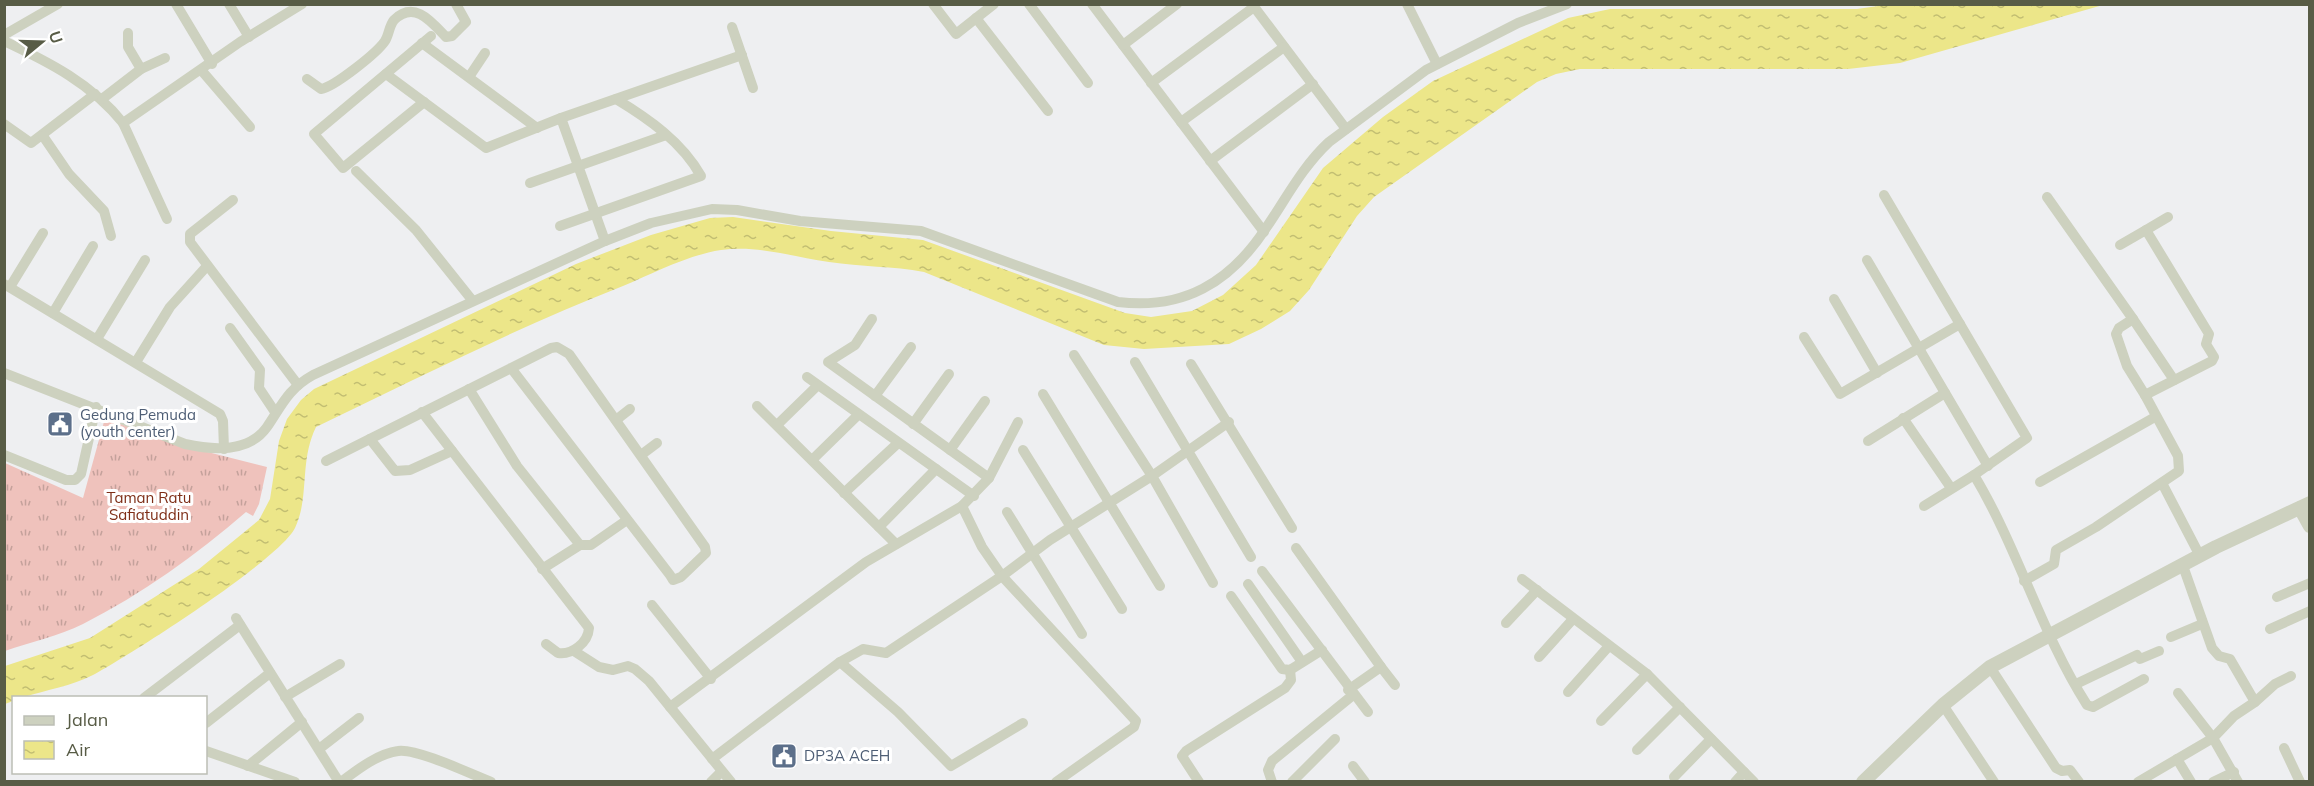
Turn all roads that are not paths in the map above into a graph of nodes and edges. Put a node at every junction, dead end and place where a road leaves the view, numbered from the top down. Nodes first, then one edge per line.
1 (58, 4) edge
2 (176, 4) edge
3 (229, 4) edge
4 (456, 4) edge
5 (933, 4) edge
6 (994, 4) edge
7 (1029, 4) edge
8 (1177, 4) edge
9 (1567, 4) edge
10 (300, 5) edge
11 (1095, 5) edge
12 (1253, 6) edge
13 (1412, 6) edge
14 (976, 18) junction
15 (732, 27) dead end
16 (128, 33) dead end
17 (4, 35) edge
18 (249, 37) junction
19 (4, 41) edge
20 (1123, 45) junction
21 (1284, 46) junction
22 (485, 53) dead end
23 (742, 55) junction
24 (165, 58) dead end
25 (1437, 64) junction
26 (207, 67) junction
27 (141, 69) junction
28 (386, 74) junction
29 (468, 77) junction
30 (307, 79) dead end
31 (1088, 83) dead end
32 (1151, 83) junction
33 (1313, 84) junction
34 (753, 88) dead end
35 (99, 97) junction
36 (616, 99) junction
37 (424, 102) junction
38 (1048, 111) dead end
39 (561, 118) junction
40 (123, 123) junction
41 (1181, 123) junction
42 (4, 124) edge
43 (250, 127) dead end
44 (537, 128) junction
45 (1346, 129) junction
46 (666, 135) junction
47 (43, 136) junction
48 (1210, 161) junction
49 (578, 166) junction
50 (356, 171) dead end
51 (530, 183) dead end
52 (1884, 195) dead end
53 (2047, 197) dead end
54 (233, 200) dead end
55 (595, 214) junction
56 (2168, 216) dead end
57 (167, 219) dead end
58 (560, 226) dead end
59 (2146, 230) junction
60 (1264, 232) junction
61 (43, 233) dead end
62 (111, 236) dead end
63 (605, 241) junction
64 (2120, 245) dead end
65 (93, 246) dead end
66 (145, 260) dead end
67 (1867, 260) dead end
68 (207, 266) junction
69 (7, 286) edge
70 (1834, 299) dead end
71 (472, 300) junction
72 (53, 313) junction
73 (872, 319) dead end
74 (2133, 319) junction
75 (1960, 324) junction
76 (230, 328) dead end
77 (1804, 337) dead end
78 (97, 339) junction
79 (911, 347) dead end
80 (1919, 348) junction
81 (1074, 355) dead end
82 (136, 362) junction
83 (1135, 362) dead end
84 (1191, 364) dead end
85 (511, 368) junction
86 (4, 373) edge
87 (1877, 373) junction
88 (949, 374) dead end
89 (807, 377) dead end
90 (2174, 380) junction
91 (298, 385) junction
92 (817, 386) junction
93 (469, 389) junction
94 (1945, 393) junction
95 (1043, 394) dead end
96 (2145, 395) junction
97 (875, 396) junction
98 (985, 401) dead end
99 (757, 406) dead end
100 (96, 407) junction
101 (630, 409) dead end
102 (274, 412) junction
103 (422, 412) junction
104 (858, 415) junction
105 (2156, 417) junction
106 (1903, 418) junction
107 (616, 420) junction
108 (1017, 422) dead end
109 (1229, 422) junction
110 (913, 424) junction
111 (777, 425) junction
112 (370, 439) junction
113 (1868, 441) dead end
114 (657, 443) dead end
115 (898, 443) junction
116 (224, 449) junction
117 (950, 450) junction
118 (1023, 450) dead end
119 (1189, 450) junction
120 (452, 451) junction
121 (4, 455) edge
122 (641, 455) junction
123 (812, 460) junction
124 (326, 461) dead end
125 (1988, 466) junction
126 (936, 469) junction
127 (1974, 475) junction
128 (1152, 476) junction
129 (988, 478) junction
130 (2040, 482) dead end
131 (2162, 483) junction
132 (1951, 488) junction
133 (844, 493) junction
134 (974, 495) junction
135 (1111, 501) junction
136 (962, 506) junction
137 (1924, 506) dead end
138 (2305, 506) edge
139 (1007, 512) dead end
140 (627, 520) junction
141 (1071, 526) junction
142 (2310, 526) edge
143 (879, 527) junction
144 (1292, 528) dead end
145 (896, 544) junction
146 (580, 545) junction
147 (1296, 548) dead end
148 (1032, 553) junction
149 (2200, 556) junction
150 (1251, 557) dead end
151 (2183, 566) junction
152 (542, 570) junction
153 (1262, 571) dead end
154 (1002, 576) junction
155 (1522, 579) dead end
156 (2024, 581) junction
157 (1213, 583) dead end
158 (1248, 584) dead end
159 (2310, 584) edge
160 (1160, 586) dead end
161 (1537, 590) junction
162 (1231, 596) dead end
163 (2277, 597) dead end
164 (652, 605) dead end
165 (1122, 609) dead end
166 (2310, 610) edge
167 (1573, 619) junction
168 (1506, 623) dead end
169 (2202, 624) junction
170 (2270, 629) dead end
171 (2050, 633) junction
172 (1082, 634) dead end
173 (2171, 637) dead end
174 (546, 644) dead end
175 (1610, 646) junction
176 (574, 651) junction
177 (1322, 651) junction
178 (2158, 651) dead end
179 (1539, 657) dead end
180 (840, 662) junction
181 (1302, 662) junction
182 (340, 664) dead end
183 (1381, 667) junction
184 (1989, 668) junction
185 (1290, 670) junction
186 (270, 673) junction
187 (1647, 674) junction
188 (2291, 676) dead end
189 (711, 679) junction
190 (2144, 679) dead end
191 (2076, 684) junction
192 (1395, 686) dead end
193 (1351, 692) junction
194 (1568, 692) dead end
195 (2178, 693) dead end
196 (146, 696) edge
197 (285, 697) junction
198 (2256, 702) junction
199 (1943, 705) junction
200 (670, 706) junction
201 (1680, 707) junction
202 (1368, 712) dead end
203 (359, 718) dead end
204 (1601, 721) dead end
205 (207, 722) edge
206 (302, 723) junction
207 (1023, 723) dead end
208 (2212, 738) junction
209 (1335, 739) dead end
210 (1711, 739) junction
211 (2284, 748) dead end
212 (319, 749) junction
213 (1637, 750) dead end
214 (207, 751) edge
215 (712, 759) junction
216 (2176, 759) junction
217 (248, 766) junction
218 (1353, 766) dead end
219 (721, 772) junction
220 (1744, 772) junction
221 (1674, 777) dead end
222 (2236, 777) edge
223 (1866, 781) edge
224 (295, 782) edge
225 (340, 782) edge
226 (491, 782) edge
227 (711, 782) edge
228 (731, 782) edge
229 (1056, 782) edge
230 (1199, 782) edge
231 (1272, 782) edge
232 (1292, 782) edge
233 (1365, 782) edge
234 (1735, 782) edge
235 (1754, 782) edge
236 (1994, 782) edge
237 (2079, 782) edge
238 (2138, 782) edge
239 (2191, 782) edge
240 (2213, 782) edge
241 (2300, 782) edge

1 - 17 street
2 - 26 street
3 - 18 street
4 - 30 street
5 - 14 street
6 - 14 street
7 - 31 street
8 - 20 street
9 - 25 street
10 - 18 street
11 - 20 street
12 - 21 street
12 - 32 street
13 - 25 street
14 - 38 street
15 - 23 street
16 - 27 street
18 - 26 street
19 - 35 street
20 - 32 street
21 - 33 street
21 - 41 street
22 - 29 street
23 - 34 street
23 - 36 street
24 - 27 street
25 - 45 street
26 - 40 street
26 - 43 street
27 - 35 street
28 - 29 street
28 - 37 street
28 - 37 street
29 - 44 street
32 - 41 street
33 - 45 street
33 - 48 street
35 - 40 street
35 - 47 street
36 - 39 street
36 - 46 street
37 - 44 street
39 - 44 street
39 - 49 street
40 - 57 street
41 - 48 street
42 - 47 street
45 - 60 street
46 - 49 street
46 - 55 street
47 - 62 street
48 - 60 street
49 - 51 street
49 - 55 street
50 - 71 street
52 - 75 street
53 - 74 street
54 - 68 street
55 - 58 street
55 - 63 street
56 - 59 street
59 - 64 street
59 - 90 street
60 - 63 street
61 - 69 street
63 - 71 street
65 - 72 street
66 - 78 street
67 - 80 street
68 - 82 street
68 - 91 street
69 - 72 street
70 - 87 street
71 - 91 street
72 - 78 street
73 - 97 street
74 - 90 street
74 - 96 street
75 - 80 street
75 - 125 street
76 - 102 street
77 - 87 street
78 - 82 street
79 - 97 street
80 - 87 street
80 - 94 street
81 - 128 street
82 - 116 street
83 - 119 street
84 - 109 street
85 - 93 street
85 - 107 street
85 - 140 street
86 - 100 street
88 - 110 street
89 - 92 street
90 - 96 street
91 - 102 street
92 - 104 street
92 - 111 street
93 - 103 street
93 - 146 street
94 - 106 street
94 - 125 street
95 - 135 street
96 - 105 street
97 - 110 street
98 - 117 street
99 - 111 street
100 - 116 street
100 - 121 street
101 - 107 street
102 - 116 street
103 - 112 street
103 - 120 street
104 - 115 street
104 - 123 street
105 - 130 street
105 - 131 street
106 - 113 street
106 - 132 street
107 - 122 street
108 - 129 street
109 - 119 street
109 - 144 street
110 - 117 street
111 - 123 street
112 - 120 street
112 - 124 street
114 - 122 street
115 - 126 street
115 - 133 street
117 - 129 street
118 - 141 street
119 - 128 street
119 - 150 street
120 - 152 street
122 - 140 street
123 - 133 street
125 - 127 street
126 - 134 street
126 - 143 street
127 - 132 street
127 - 156 street
128 - 135 street
128 - 157 street
129 - 134 street
131 - 149 street
131 - 156 street
132 - 137 street
133 - 143 street
134 - 136 street
135 - 141 street
135 - 160 street
136 - 145 street
136 - 154 street
138 - 142 street
138 - 149 street
139 - 148 street
140 - 146 street
141 - 148 street
141 - 165 street
143 - 145 street
145 - 189 street
146 - 152 street
147 - 183 street
148 - 154 street
148 - 172 street
149 - 151 street
151 - 169 street
151 - 171 street
152 - 176 street
153 - 177 street
154 - 180 street
154 - 229 street
155 - 161 street
156 - 171 street
158 - 181 street
159 - 163 street
161 - 167 street
161 - 168 street
162 - 185 street
164 - 189 street
166 - 170 street
167 - 175 street
167 - 179 street
169 - 173 street
169 - 198 street
171 - 184 street
171 - 191 street
174 - 176 street
175 - 187 street
175 - 194 street
176 - 200 street
177 - 181 street
177 - 193 street
178 - 191 street
180 - 207 street
180 - 215 street
181 - 185 street
182 - 197 street
183 - 192 street
183 - 193 street
184 - 199 street
184 - 237 street
185 - 230 street
186 - 196 street
186 - 197 street
186 - 205 street
187 - 201 street
187 - 204 street
188 - 198 street
189 - 200 street
190 - 191 street
193 - 202 street
193 - 231 street
195 - 208 street
197 - 206 street
198 - 208 street
199 - 223 street
199 - 236 street
200 - 215 street
201 - 210 street
201 - 213 street
203 - 212 street
206 - 212 street
206 - 217 street
208 - 216 street
208 - 222 street
209 - 232 street
210 - 220 street
210 - 221 street
211 - 241 street
212 - 225 street
214 - 217 street
215 - 219 street
216 - 238 street
216 - 239 street
217 - 224 street
218 - 233 street
219 - 227 street
219 - 228 street
220 - 234 street
220 - 235 street
222 - 240 street
225 - 226 street

